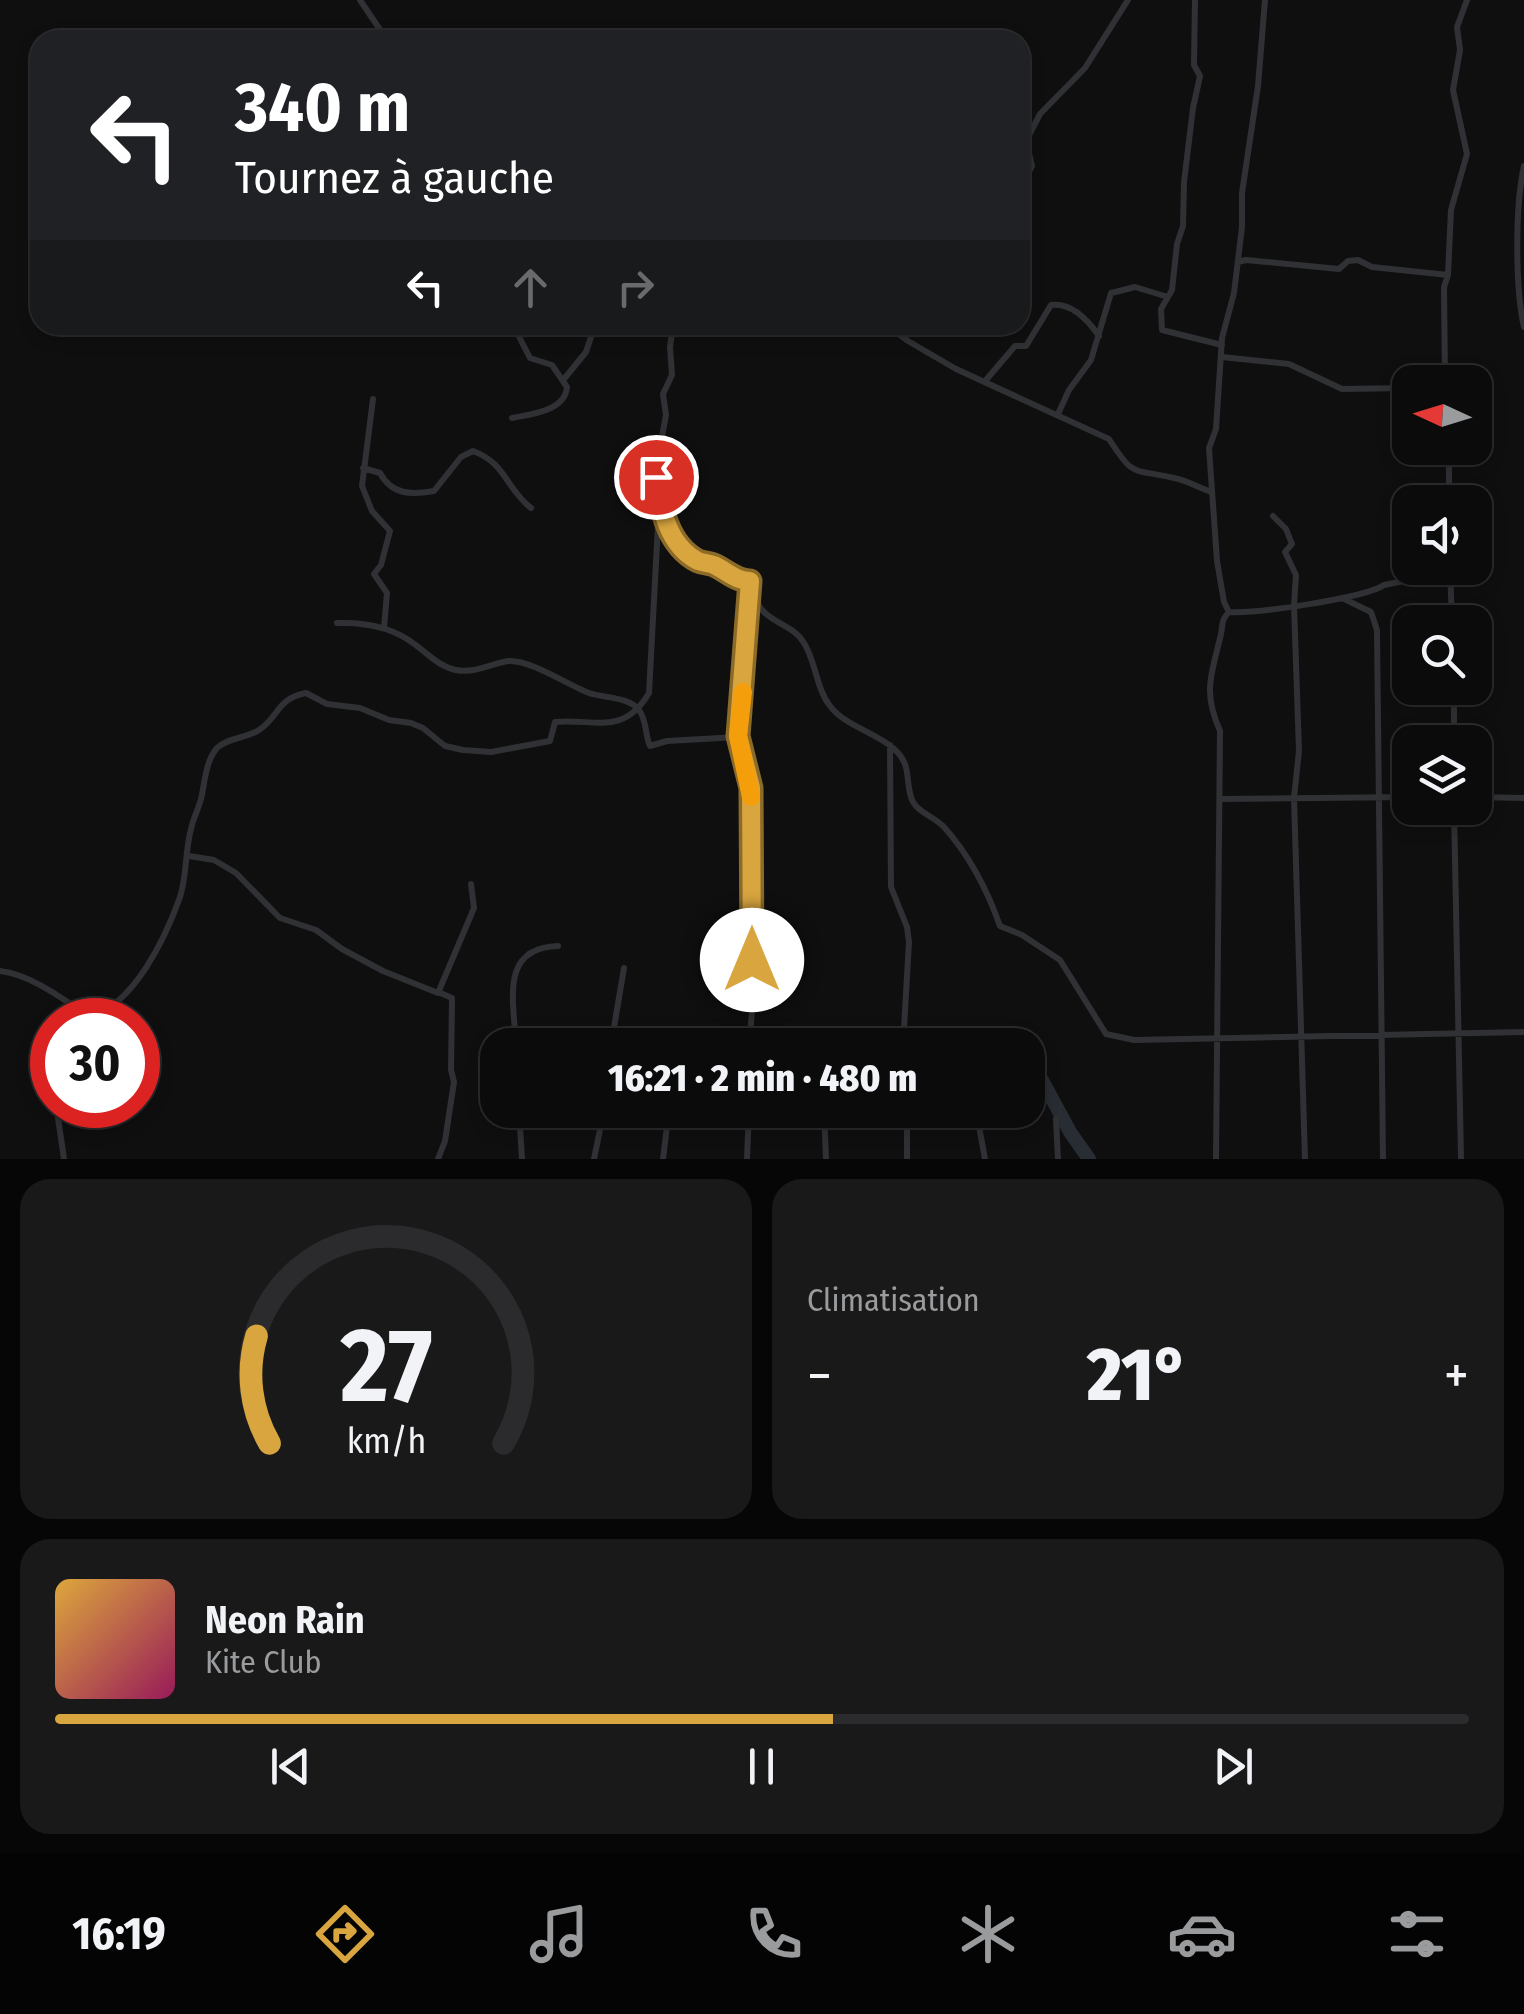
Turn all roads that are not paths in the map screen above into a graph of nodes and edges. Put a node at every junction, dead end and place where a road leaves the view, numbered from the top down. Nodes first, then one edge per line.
1 (360, 0) edge
2 (1128, 0) edge
3 (1195, 0) edge
4 (1265, 0) edge
5 (1467, 0) edge
6 (381, 30) edge
7 (1030, 133) edge
8 (1524, 166) edge
9 (1238, 262) junction
10 (1448, 275) junction
11 (1168, 297) junction
12 (1524, 327) edge
13 (518, 335) edge
14 (592, 335) edge
15 (672, 335) edge
16 (901, 335) edge
17 (1099, 336) junction
18 (1222, 346) junction
19 (1221, 357) junction
20 (1445, 365) edge
21 (564, 379) junction
22 (985, 380) junction
23 (1392, 388) edge
24 (374, 398) dead end
25 (1058, 414) junction
26 (512, 418) dead end
27 (362, 468) junction
28 (1212, 492) junction
29 (659, 500) junction
30 (531, 508) dead end
31 (1274, 516) dead end
32 (750, 581) junction
33 (1392, 583) edge
34 (1342, 598) junction
35 (1294, 605) junction
36 (1229, 612) junction
37 (337, 623) dead end
38 (384, 628) junction
39 (638, 709) junction
40 (738, 736) junction
41 (890, 745) junction
42 (1378, 797) junction
43 (1392, 797) edge
44 (1492, 797) edge
45 (1294, 798) junction
46 (1524, 798) edge
47 (1220, 799) junction
48 (1454, 825) edge
49 (189, 856) junction
50 (471, 884) dead end
51 (558, 946) dead end
52 (624, 968) dead end
53 (0, 971) edge
54 (438, 992) junction
55 (58, 998) edge
56 (124, 998) edge
57 (515, 1028) edge
58 (613, 1028) edge
59 (751, 1028) edge
60 (904, 1028) edge
61 (1524, 1032) edge
62 (1382, 1035) junction
63 (1218, 1036) junction
64 (1302, 1036) junction
65 (1459, 1036) junction
66 (1056, 1119) dead end
67 (59, 1128) edge
68 (520, 1128) edge
69 (600, 1128) edge
70 (666, 1128) edge
71 (748, 1128) edge
72 (825, 1128) edge
73 (907, 1128) edge
74 (980, 1128) edge
75 (64, 1159) edge
76 (438, 1159) edge
77 (522, 1159) edge
78 (594, 1159) edge
79 (663, 1159) edge
80 (747, 1159) edge
81 (826, 1159) edge
82 (907, 1159) edge
83 (986, 1159) edge
84 (1058, 1159) edge
85 (1216, 1159) edge
86 (1305, 1159) edge
87 (1383, 1159) edge
88 (1460, 1159) edge

1 - 6 street
2 - 7 street
3 - 11 street
4 - 9 street
5 - 10 street
8 - 12 street
9 - 10 street
9 - 18 street
10 - 20 street
11 - 17 street
11 - 18 street
13 - 21 street
14 - 21 street
15 - 29 street
16 - 22 street
17 - 22 street
17 - 25 street
18 - 19 street
19 - 23 street
19 - 28 street
21 - 26 street
22 - 25 street
24 - 27 street
25 - 28 street
27 - 30 street
27 - 38 street
28 - 36 street
29 - 32 street
29 - 39 street
31 - 35 street
32 - 40 street
32 - 41 street
33 - 34 street
34 - 35 street
34 - 42 street
35 - 36 street
35 - 45 street
36 - 47 street
37 - 38 street
38 - 39 street
39 - 40 street
39 - 49 street
40 - 59 street
41 - 60 street
41 - 63 street
42 - 43 street
42 - 45 street
42 - 62 street
44 - 46 street
45 - 47 street
45 - 64 street
47 - 63 street
48 - 65 street
49 - 54 street
49 - 56 street
50 - 54 street
51 - 57 street
52 - 58 street
53 - 55 street
54 - 76 street
61 - 65 street
62 - 64 street
62 - 65 street
62 - 87 street
63 - 64 street
63 - 85 street
64 - 86 street
65 - 88 street
66 - 84 street
67 - 75 street
68 - 77 street
69 - 78 street
70 - 79 street
71 - 80 street
72 - 81 street
73 - 82 street
74 - 83 street

